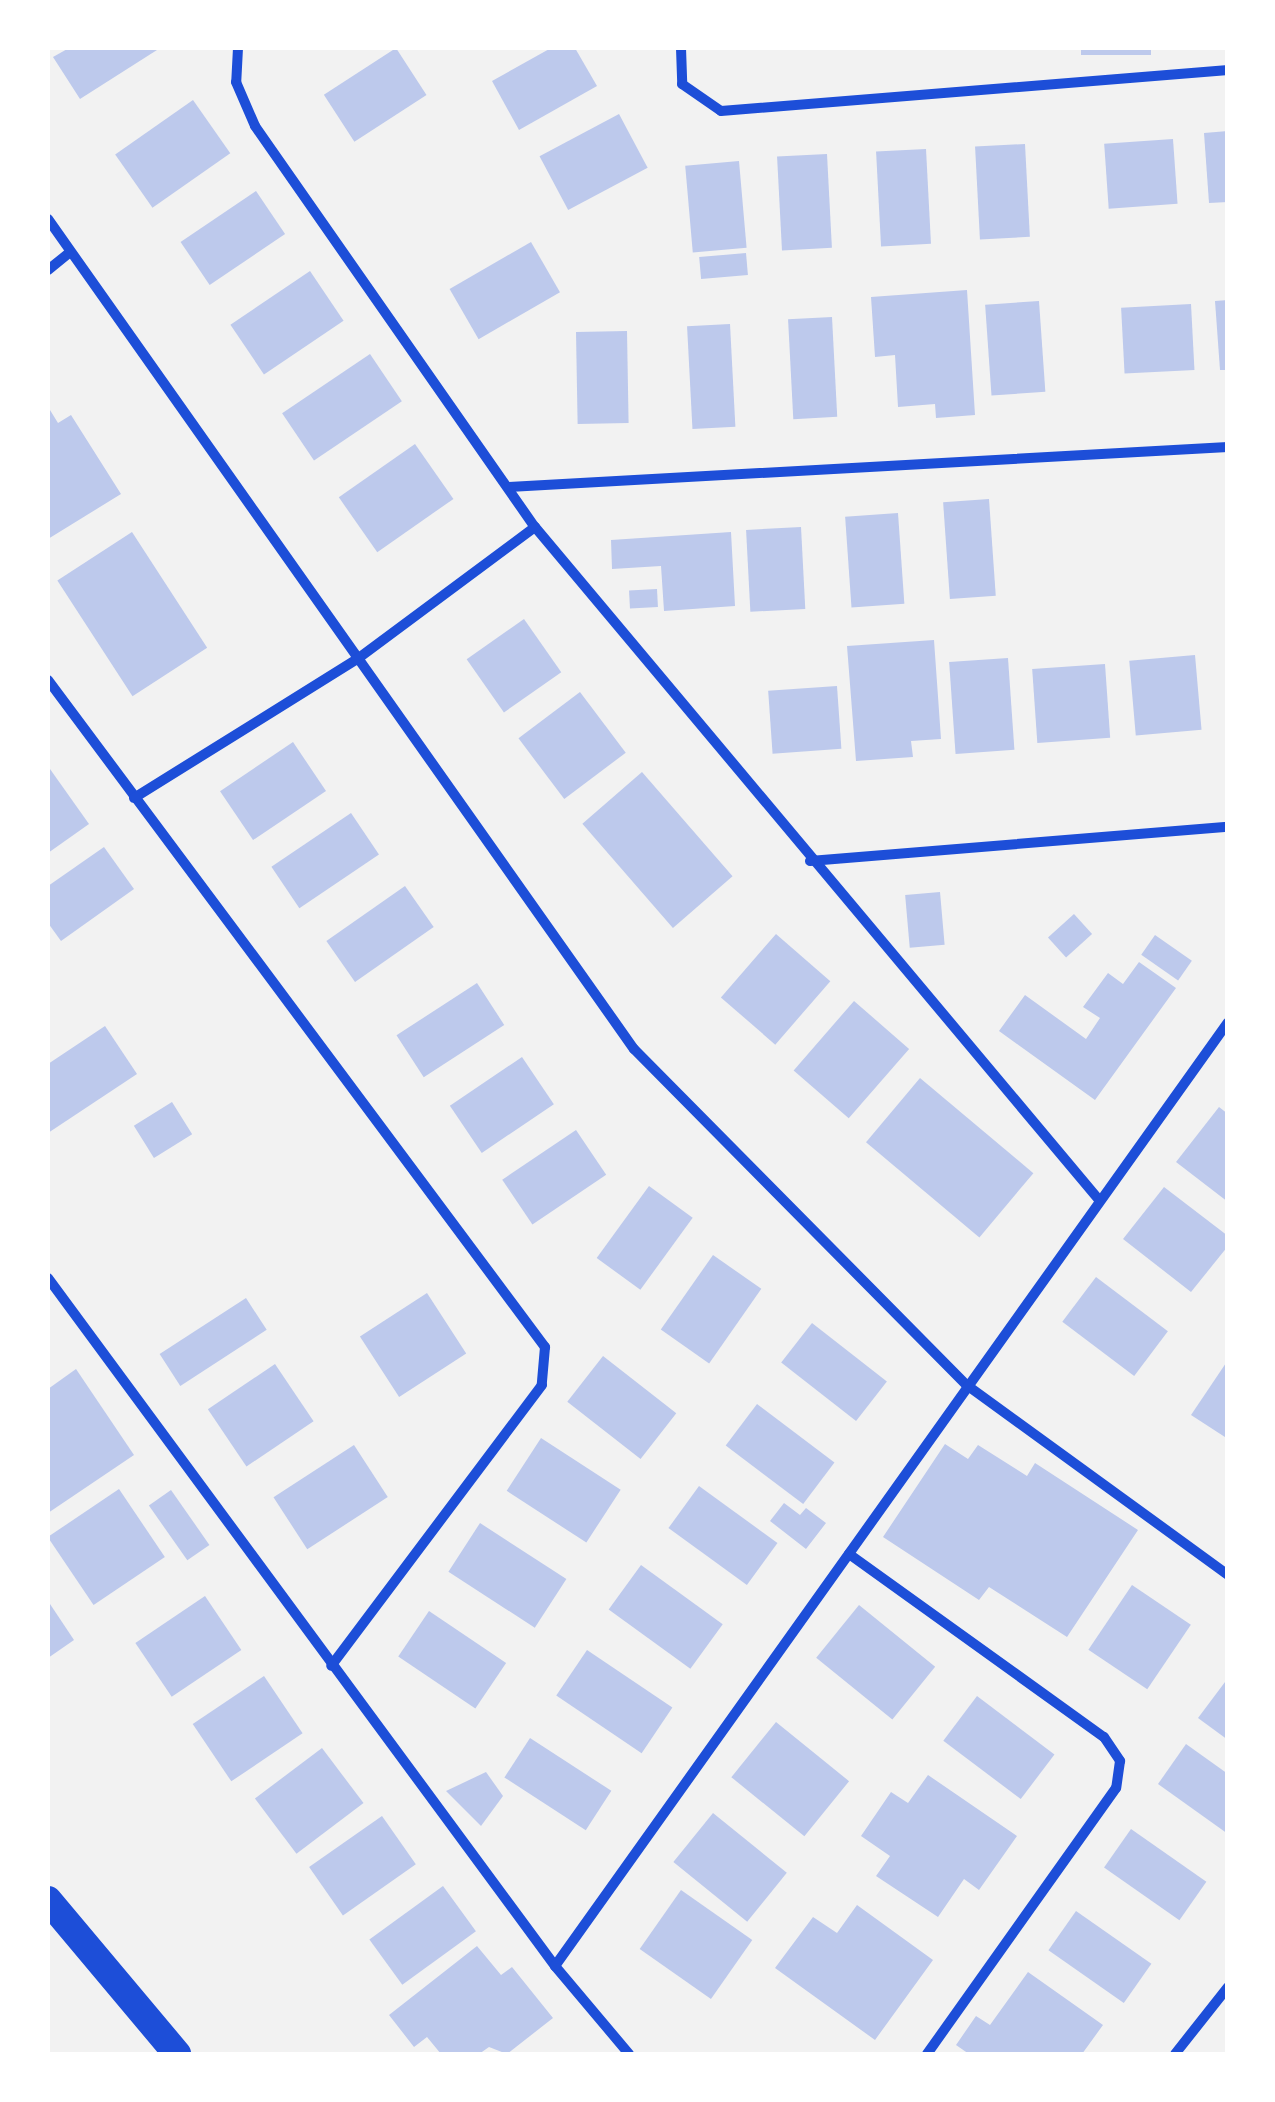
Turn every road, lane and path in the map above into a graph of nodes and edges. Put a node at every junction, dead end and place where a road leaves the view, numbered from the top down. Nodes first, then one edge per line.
1 (238, 48) edge
2 (681, 48) edge
3 (1228, 70) edge
4 (48, 218) edge
5 (68, 254) junction
6 (48, 270) edge
7 (1228, 447) edge
8 (509, 488) junction
9 (536, 527) junction
10 (356, 660) junction
11 (48, 680) edge
12 (134, 798) junction
13 (1228, 827) edge
14 (810, 861) junction
15 (1228, 1022) edge
16 (1100, 1201) junction
17 (48, 1278) edge
18 (968, 1386) junction
19 (849, 1554) junction
20 (1228, 1575) edge
21 (331, 1666) junction
22 (48, 1900) edge
23 (556, 1966) junction
24 (1228, 1987) edge
25 (176, 2054) edge
26 (629, 2054) edge
27 (927, 2054) edge
28 (1175, 2054) edge

1 - 8 street
2 - 3 street
4 - 5 street
5 - 6 street
5 - 10 street
7 - 8 street
8 - 9 street
9 - 10 street
9 - 14 street
10 - 12 street
10 - 18 street
11 - 12 street
12 - 21 street
13 - 14 street
14 - 16 street
15 - 16 street
16 - 18 street
17 - 21 street
18 - 19 street
18 - 20 street
19 - 23 street
19 - 27 street
21 - 23 street
22 - 25 highway
23 - 26 street
24 - 28 street

